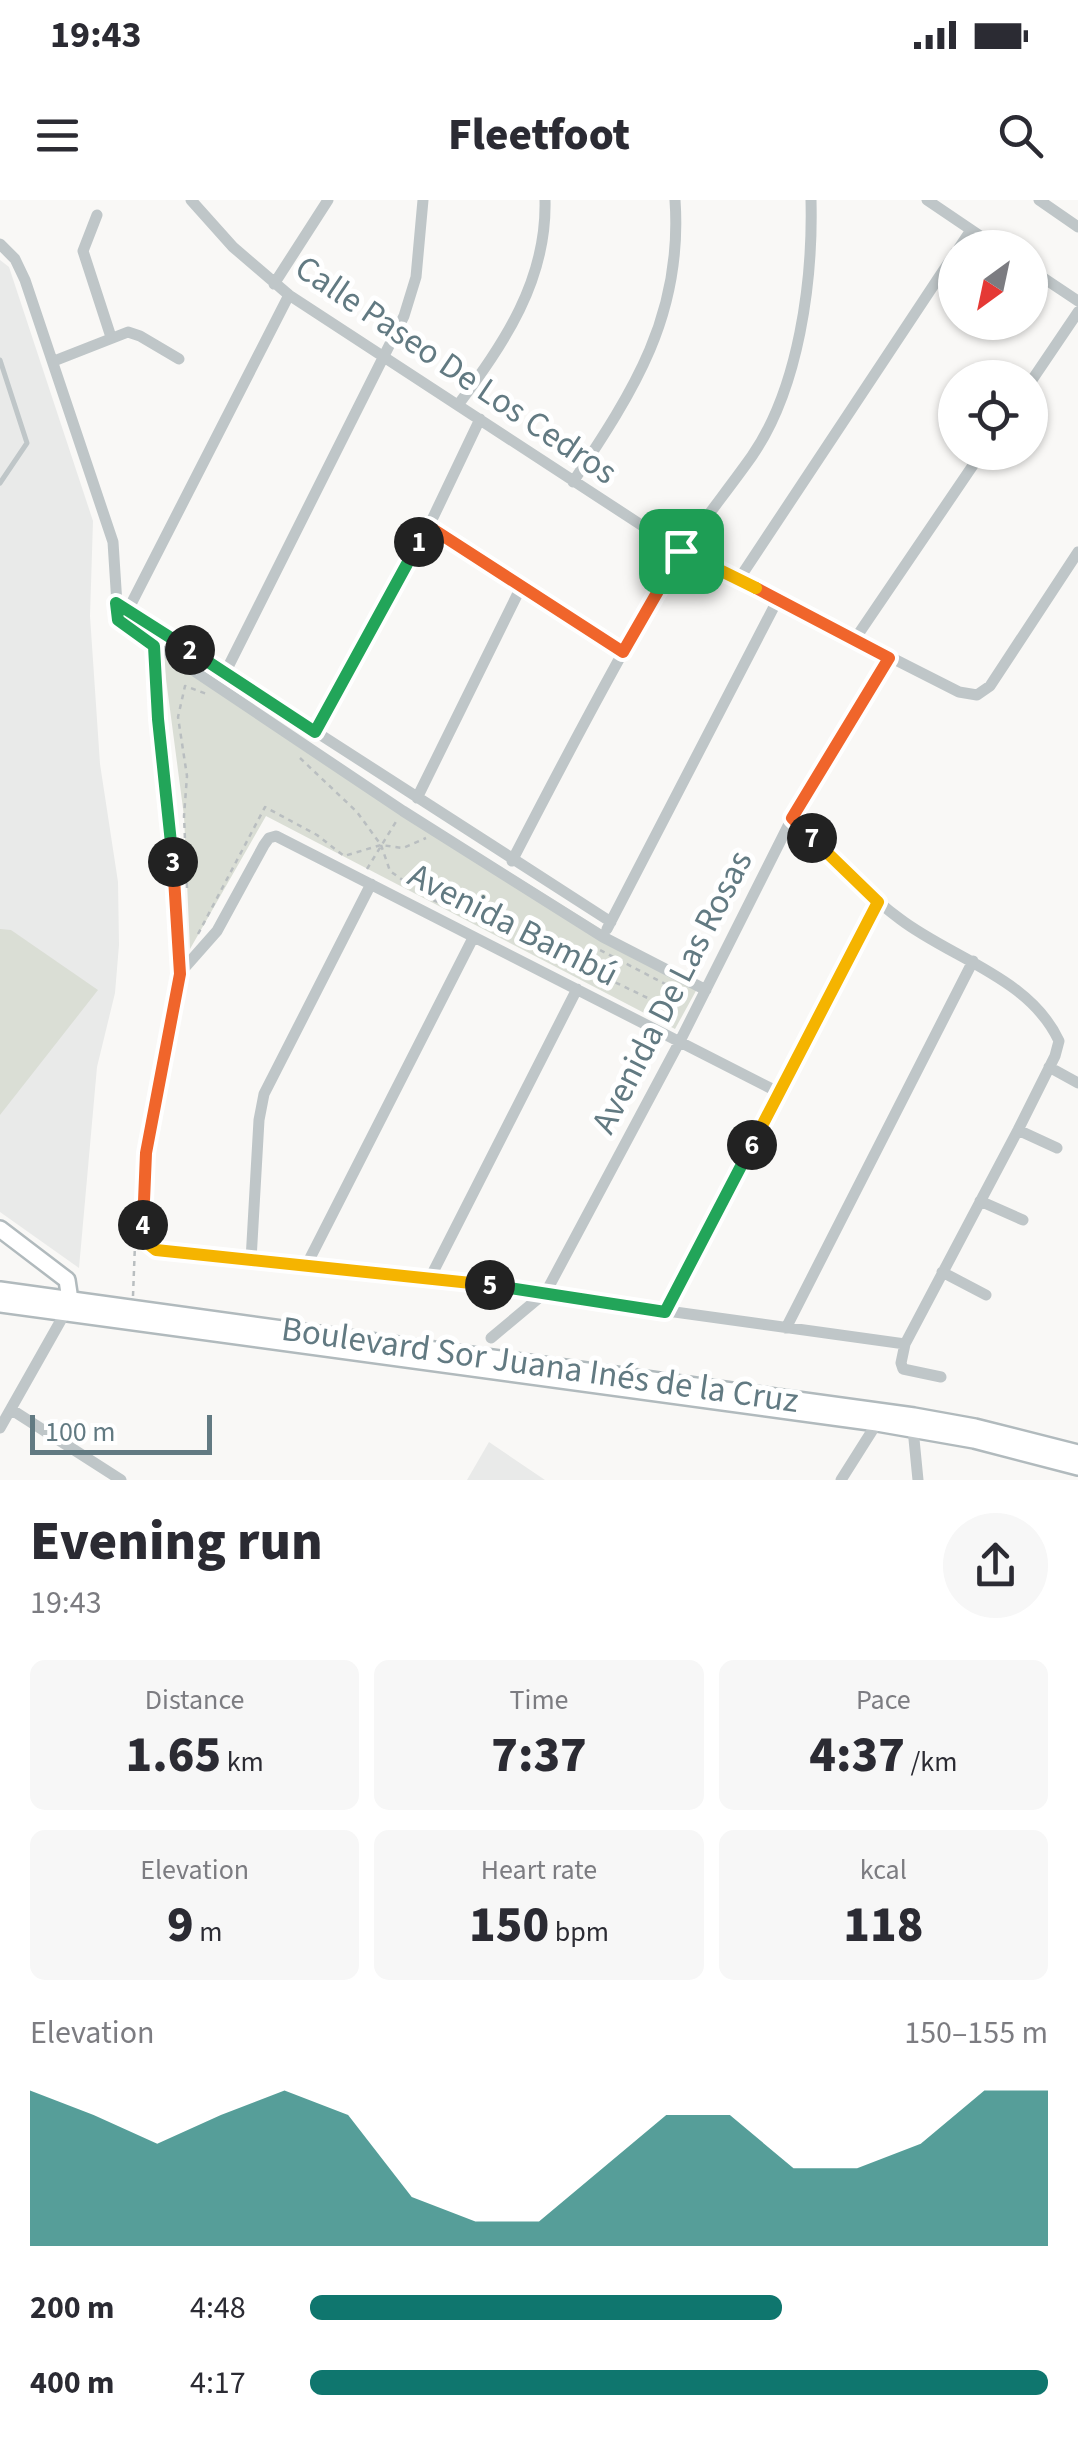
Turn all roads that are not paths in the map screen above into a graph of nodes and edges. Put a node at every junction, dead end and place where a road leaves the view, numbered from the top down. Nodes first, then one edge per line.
1 (192, 200) edge
2 (328, 200) edge
3 (423, 200) edge
4 (545, 200) edge
5 (675, 200) edge
6 (812, 200) edge
7 (927, 200) edge
8 (1039, 200) edge
9 (97, 215) dead end
10 (1078, 227) edge
11 (971, 230) edge
12 (0, 244) edge
13 (938, 279) edge
14 (1048, 281) edge
15 (274, 284) junction
16 (289, 295) junction
17 (1078, 301) edge
18 (1078, 312) edge
19 (111, 337) junction
20 (384, 358) junction
21 (178, 359) dead end
22 (0, 360) edge
23 (1046, 360) edge
24 (54, 361) junction
25 (458, 405) junction
26 (480, 420) junction
27 (970, 470) edge
28 (574, 482) junction
29 (0, 483) edge
30 (428, 526) junction
31 (681, 551) junction
32 (1078, 552) edge
33 (739, 579) junction
34 (522, 588) junction
35 (778, 599) junction
36 (120, 610) junction
37 (154, 625) junction
38 (855, 639) junction
39 (154, 646) junction
40 (623, 652) junction
41 (889, 658) junction
42 (225, 673) junction
43 (315, 732) junction
44 (418, 798) junction
45 (792, 818) junction
46 (512, 861) junction
47 (366, 881) junction
48 (878, 902) junction
49 (611, 922) junction
50 (473, 938) junction
51 (600, 943) junction
52 (974, 960) junction
53 (180, 974) junction
54 (577, 989) junction
55 (706, 990) junction
56 (680, 1041) junction
57 (1049, 1067) junction
58 (1078, 1082) edge
59 (780, 1093) junction
60 (1018, 1130) junction
61 (1057, 1148) dead end
62 (980, 1201) junction
63 (1023, 1220) dead end
64 (0, 1229) edge
65 (251, 1260) junction
66 (306, 1266) junction
67 (942, 1272) junction
68 (430, 1278) junction
69 (0, 1290) edge
70 (546, 1292) junction
71 (986, 1295) dead end
72 (0, 1304) edge
73 (68, 1306) junction
74 (665, 1312) junction
75 (786, 1328) junction
76 (491, 1338) dead end
77 (905, 1344) junction
78 (489, 1364) junction
79 (941, 1377) dead end
80 (12, 1410) junction
81 (878, 1424) junction
82 (0, 1428) edge
83 (913, 1429) junction
84 (1078, 1453) edge
85 (915, 1465) junction
86 (1078, 1467) edge
87 (122, 1480) edge
88 (842, 1480) edge
89 (905, 1480) edge
90 (918, 1480) edge

1 - 15 street, Calle Paseo De Los Cedros
2 - 15 street
3 - 20 street
4 - 25 street
5 - 28 street
6 - 31 street
7 - 11 street
8 - 10 street
9 - 19 street
12 - 24 street
13 - 33 street
14 - 17 street
15 - 16 street, Calle Paseo De Los Cedros
16 - 20 street, Calle Paseo De Los Cedros
16 - 36 street
18 - 23 street
19 - 21 street
19 - 24 street
20 - 25 street, Calle Paseo De Los Cedros
20 - 42 street
22 - 29 lane
24 - 36 street
25 - 26 street, Calle Paseo De Los Cedros
26 - 28 street, Calle Paseo De Los Cedros
26 - 30 street
27 - 38 street
28 - 31 street, Calle Paseo De Los Cedros
30 - 34 street
30 - 43 street
31 - 33 street, Calle Paseo De Los Cedros
31 - 40 street
32 - 41 street, Calle Paseo De Los Cedros
33 - 35 street, Calle Paseo De Los Cedros
34 - 40 street
34 - 44 street
35 - 38 street, Calle Paseo De Los Cedros
35 - 49 street
36 - 37 street
36 - 39 street
37 - 39 street
37 - 42 street
38 - 41 street, Calle Paseo De Los Cedros
39 - 51 street
39 - 53 street
40 - 46 street
41 - 45 street, Avenida De Las Rosas
42 - 43 street
43 - 44 street
44 - 46 street
45 - 48 street
45 - 55 street, Avenida De Las Rosas
46 - 49 street
47 - 50 street, Avenida Bambú
47 - 53 street, Avenida Bambú
47 - 65 street
48 - 52 street
48 - 59 street
49 - 51 street
50 - 54 street, Avenida Bambú
50 - 66 street
51 - 55 street
52 - 57 street
52 - 75 street
53 - 65 street
54 - 56 street, Avenida Bambú
54 - 68 street
55 - 56 street, Avenida De Las Rosas
56 - 59 street, Avenida Bambú
56 - 70 street, Avenida De Las Rosas
57 - 58 street
57 - 60 street
59 - 74 street
60 - 61 street
60 - 62 street
62 - 63 street
62 - 67 street
64 - 73 main road
65 - 66 street
66 - 68 street
67 - 71 street
67 - 77 street
68 - 70 street
69 - 73 main road, Boulevard Sor Juana Inés de la Cruz
70 - 74 street
70 - 76 street, Avenida De Las Rosas
72 - 73 main road, Boulevard Sor Juana Inés de la Cruz
73 - 78 main road, Boulevard Sor Juana Inés de la Cruz
73 - 78 main road, Boulevard Sor Juana Inés de la Cruz
73 - 80 street
74 - 75 street
75 - 77 street
77 - 79 street
78 - 81 main road, Boulevard Sor Juana Inés de la Cruz
78 - 84 main road, Boulevard Sor Juana Inés de la Cruz
80 - 82 street
80 - 87 street
81 - 83 main road, Boulevard Sor Juana Inés de la Cruz
81 - 88 street
83 - 85 street
83 - 86 main road, Boulevard Sor Juana Inés de la Cruz
85 - 89 street
85 - 90 street

